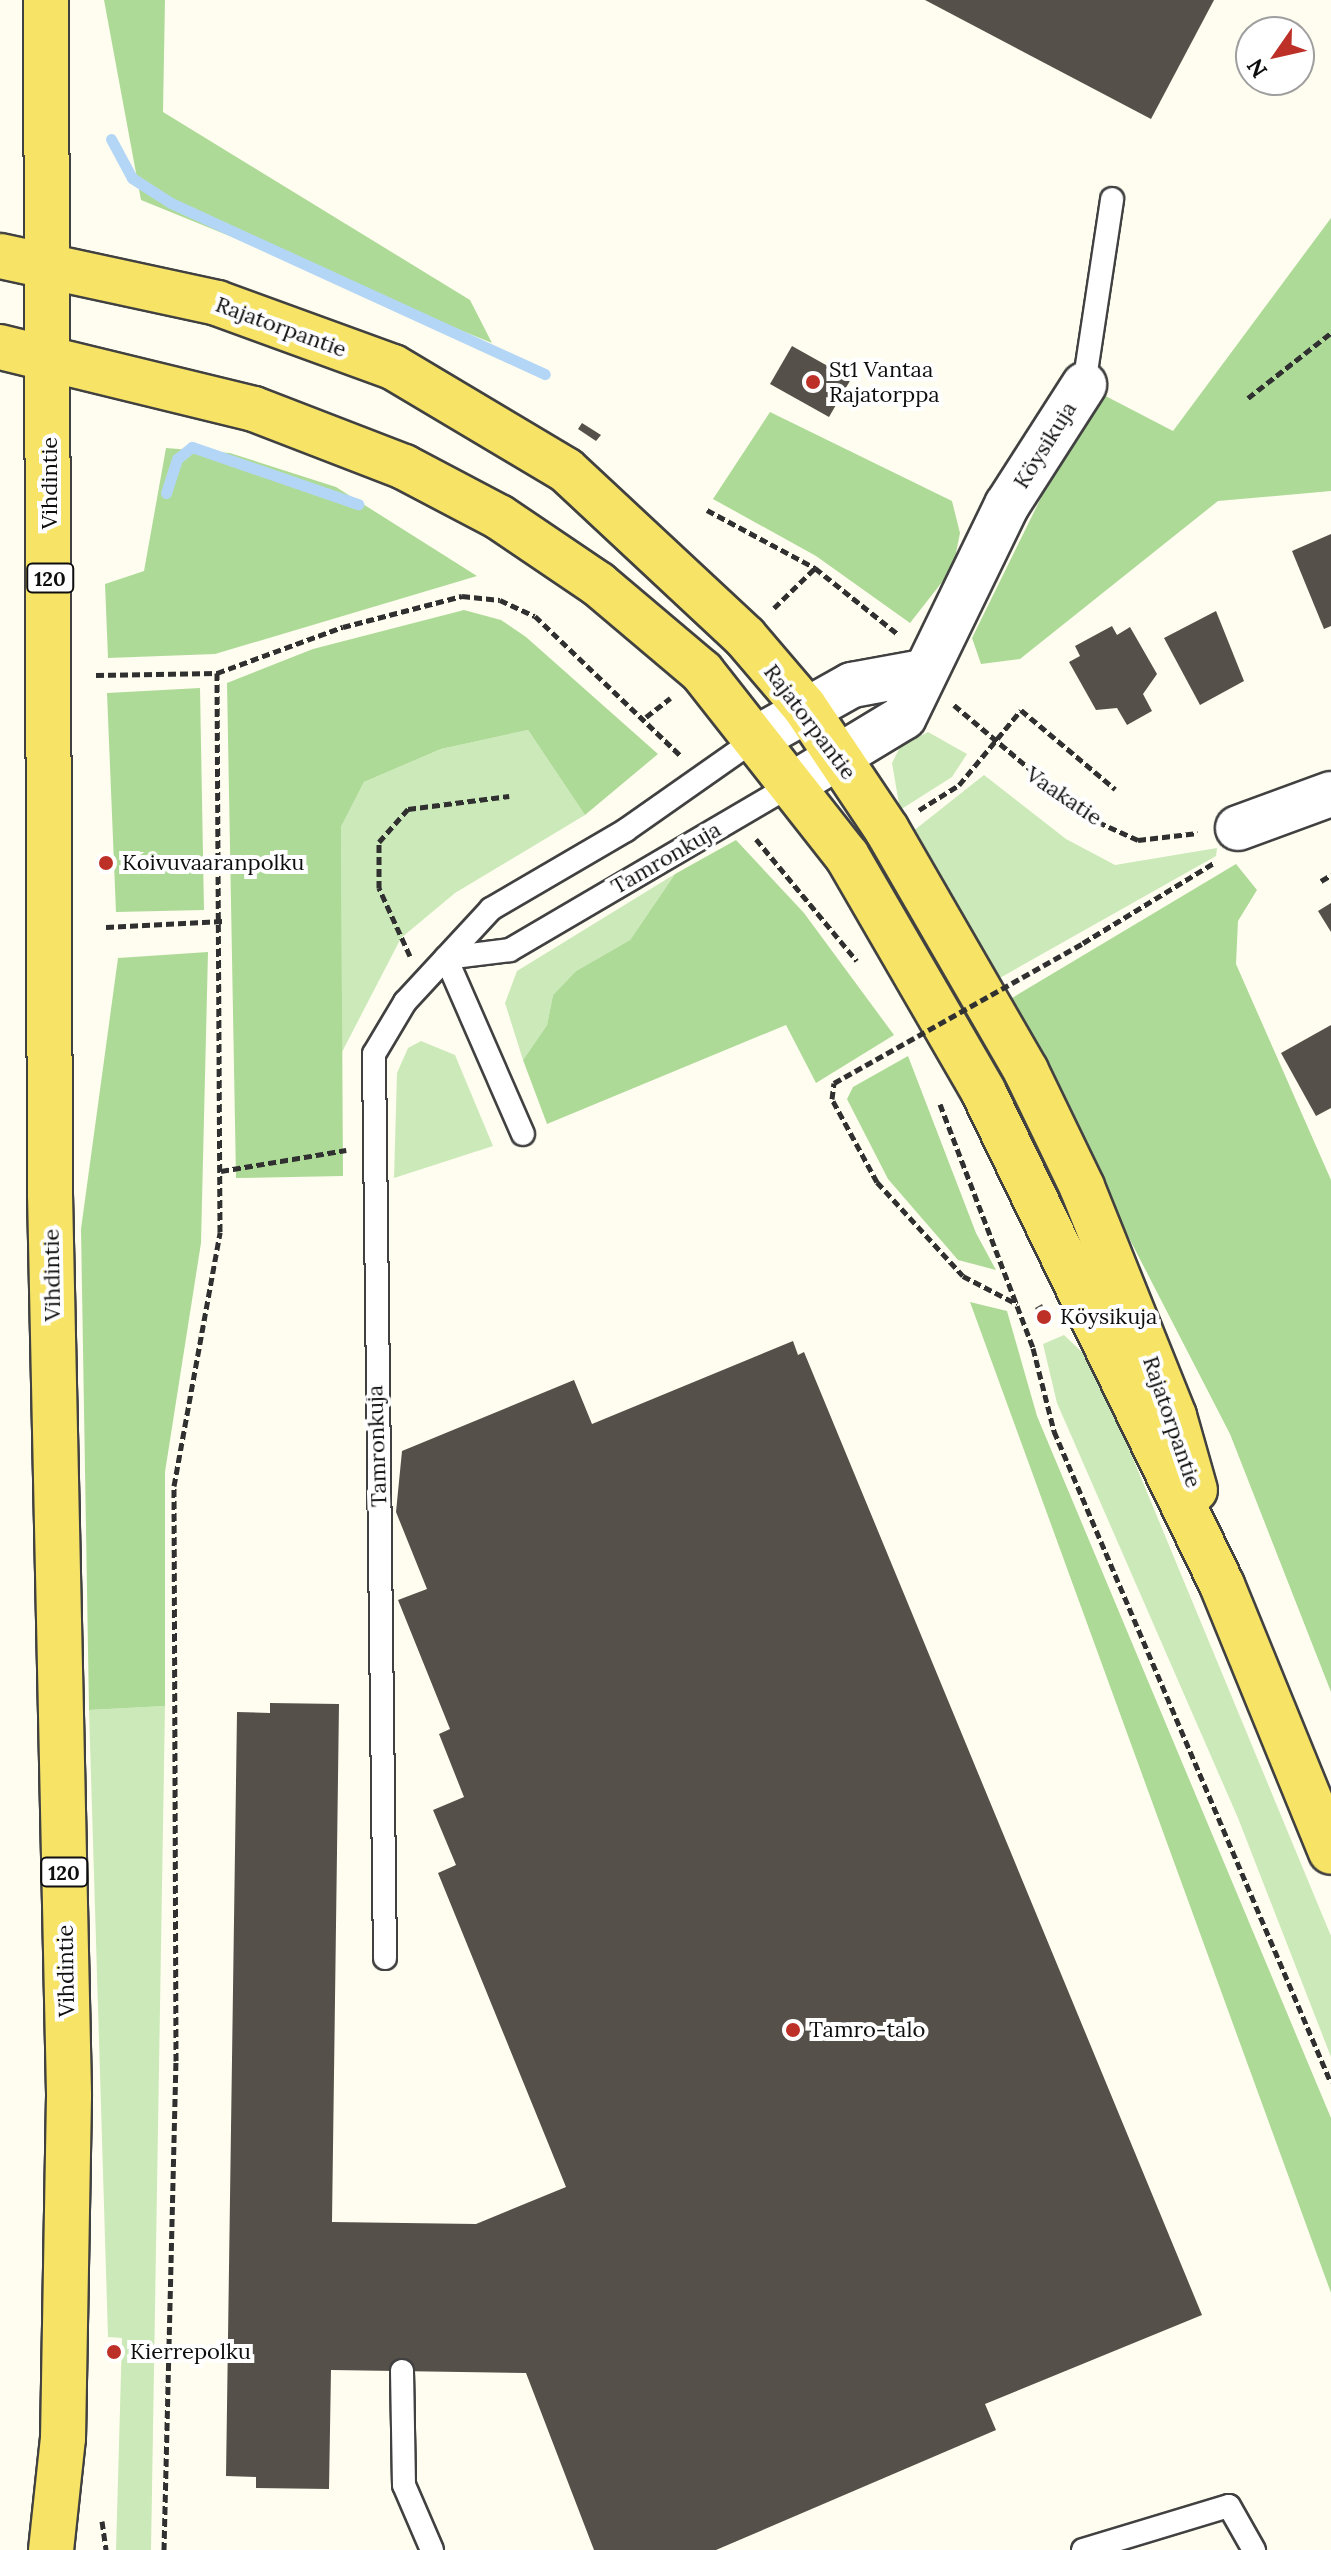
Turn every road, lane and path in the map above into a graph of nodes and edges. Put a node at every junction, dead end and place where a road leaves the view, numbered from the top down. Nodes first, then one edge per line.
1 (46, 0) edge
2 (1112, 199) dead end
3 (0, 256) edge
4 (47, 265) junction
5 (1331, 333) edge
6 (0, 347) edge
7 (51, 362) junction
8 (1084, 385) joint
9 (1248, 398) dead end
10 (707, 510) dead end
11 (815, 568) dead end
12 (922, 672) junction
13 (217, 673) junction
14 (96, 675) dead end
15 (804, 706) junction
16 (757, 738) junction
17 (990, 742) junction
18 (840, 759) junction
19 (702, 780) junction
20 (795, 783) junction
21 (1115, 789) dead end
22 (1331, 794) edge
23 (509, 796) dead end
24 (736, 818) junction
25 (1238, 828) junction
26 (887, 830) junction
27 (847, 856) junction
28 (1331, 875) edge
29 (1321, 881) dead end
30 (800, 886) junction
31 (223, 921) junction
32 (106, 927) dead end
33 (446, 958) junction
34 (863, 969) dead end
35 (425, 981) junction
36 (905, 1029) dead end
37 (917, 1056) dead end
38 (937, 1095) dead end
39 (523, 1134) dead end
40 (371, 1147) junction
41 (221, 1171) junction
42 (1017, 1304) junction
43 (1222, 1585) junction
44 (1331, 1852) edge
45 (385, 1958) dead end
46 (1331, 2083) edge
47 (402, 2371) dead end
48 (102, 2521) dead end
49 (51, 2550) edge
50 (106, 2550) edge
51 (164, 2550) edge
52 (432, 2550) edge
53 (1083, 2550) edge
54 (1254, 2550) edge

1 - 4 main road, Vihdintie / 120
2 - 8 lane, Köysikuja
3 - 4 main road, Rajatorpantie
4 - 7 main road, Vihdintie / 120
4 - 15 main road, Rajatorpantie
5 - 9 path
6 - 7 main road, Rajatorpantie
7 - 16 main road, Rajatorpantie
7 - 49 main road, Vihdintie / 120
8 - 12 street, Köysikuja
10 - 11 path
12 - 15 street
12 - 17 path, Vaakatie
12 - 18 street, Köysikuja
13 - 14 path
13 - 19 path
13 - 31 path
15 - 16 street
15 - 18 main road, Rajatorpantie
16 - 19 lane, Tamronkuja
16 - 20 main road, Rajatorpantie
17 - 21 path
17 - 25 path, Vaakatie
17 - 26 path
18 - 20 street, Köysikuja
18 - 26 main road, Rajatorpantie
19 - 33 lane, Tamronkuja
20 - 24 lane, Tamronkuja
20 - 27 main road, Rajatorpantie
22 - 25 street
23 - 35 path
24 - 30 path
24 - 33 lane, Tamronkuja
25 - 42 path, bridge
26 - 43 main road, Rajatorpantie
27 - 30 path
27 - 43 main road, Rajatorpantie
28 - 29 path
30 - 34 path
31 - 32 path
31 - 41 path
33 - 35 lane, Tamronkuja
33 - 39 lane
35 - 40 lane, Tamronkuja
36 - 37 path
38 - 42 path
40 - 41 path
40 - 45 lane, Tamronkuja
41 - 51 path
42 - 46 path
43 - 44 main road, Rajatorpantie
47 - 52 lane
48 - 50 path
53 - 54 lane

